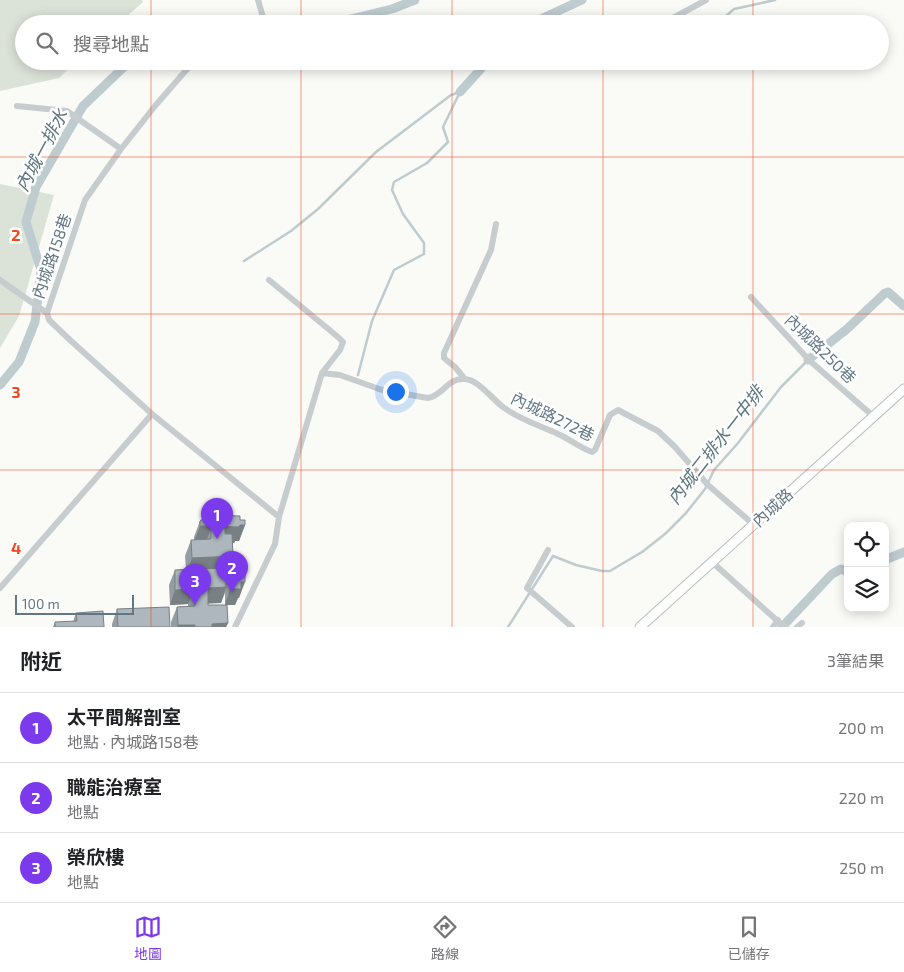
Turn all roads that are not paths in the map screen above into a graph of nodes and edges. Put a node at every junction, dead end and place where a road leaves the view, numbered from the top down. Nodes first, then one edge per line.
1 (258, 0) edge
2 (706, 0) edge
3 (262, 15) edge
4 (678, 15) edge
5 (186, 70) edge
6 (17, 106) dead end
7 (122, 149) junction
8 (496, 224) dead end
9 (0, 280) edge
10 (269, 280) dead end
11 (751, 297) dead end
12 (44, 312) junction
13 (322, 374) junction
14 (464, 378) junction
15 (904, 389) edge
16 (152, 414) junction
17 (873, 416) junction
18 (279, 517) junction
19 (753, 524) junction
20 (548, 550) dead end
21 (712, 562) junction
22 (0, 588) edge
23 (782, 624) edge
24 (235, 627) edge
25 (572, 627) edge
26 (640, 627) edge
27 (773, 627) edge

1 - 3 street
2 - 4 street
5 - 7 street, 內城路158巷
6 - 7 street
7 - 12 street, 內城路158巷
8 - 14 street
9 - 12 street
10 - 13 street
11 - 17 street, 內城路250巷
12 - 16 street, 內城路158巷
13 - 14 street
13 - 18 street
14 - 19 street, 內城路272巷
15 - 17 street, 內城路
16 - 18 street, 內城路158巷
16 - 22 street
17 - 19 street, 內城路
18 - 24 street
19 - 21 street, 內城路
20 - 25 street
21 - 23 street
21 - 26 street, 內城路
23 - 27 street

